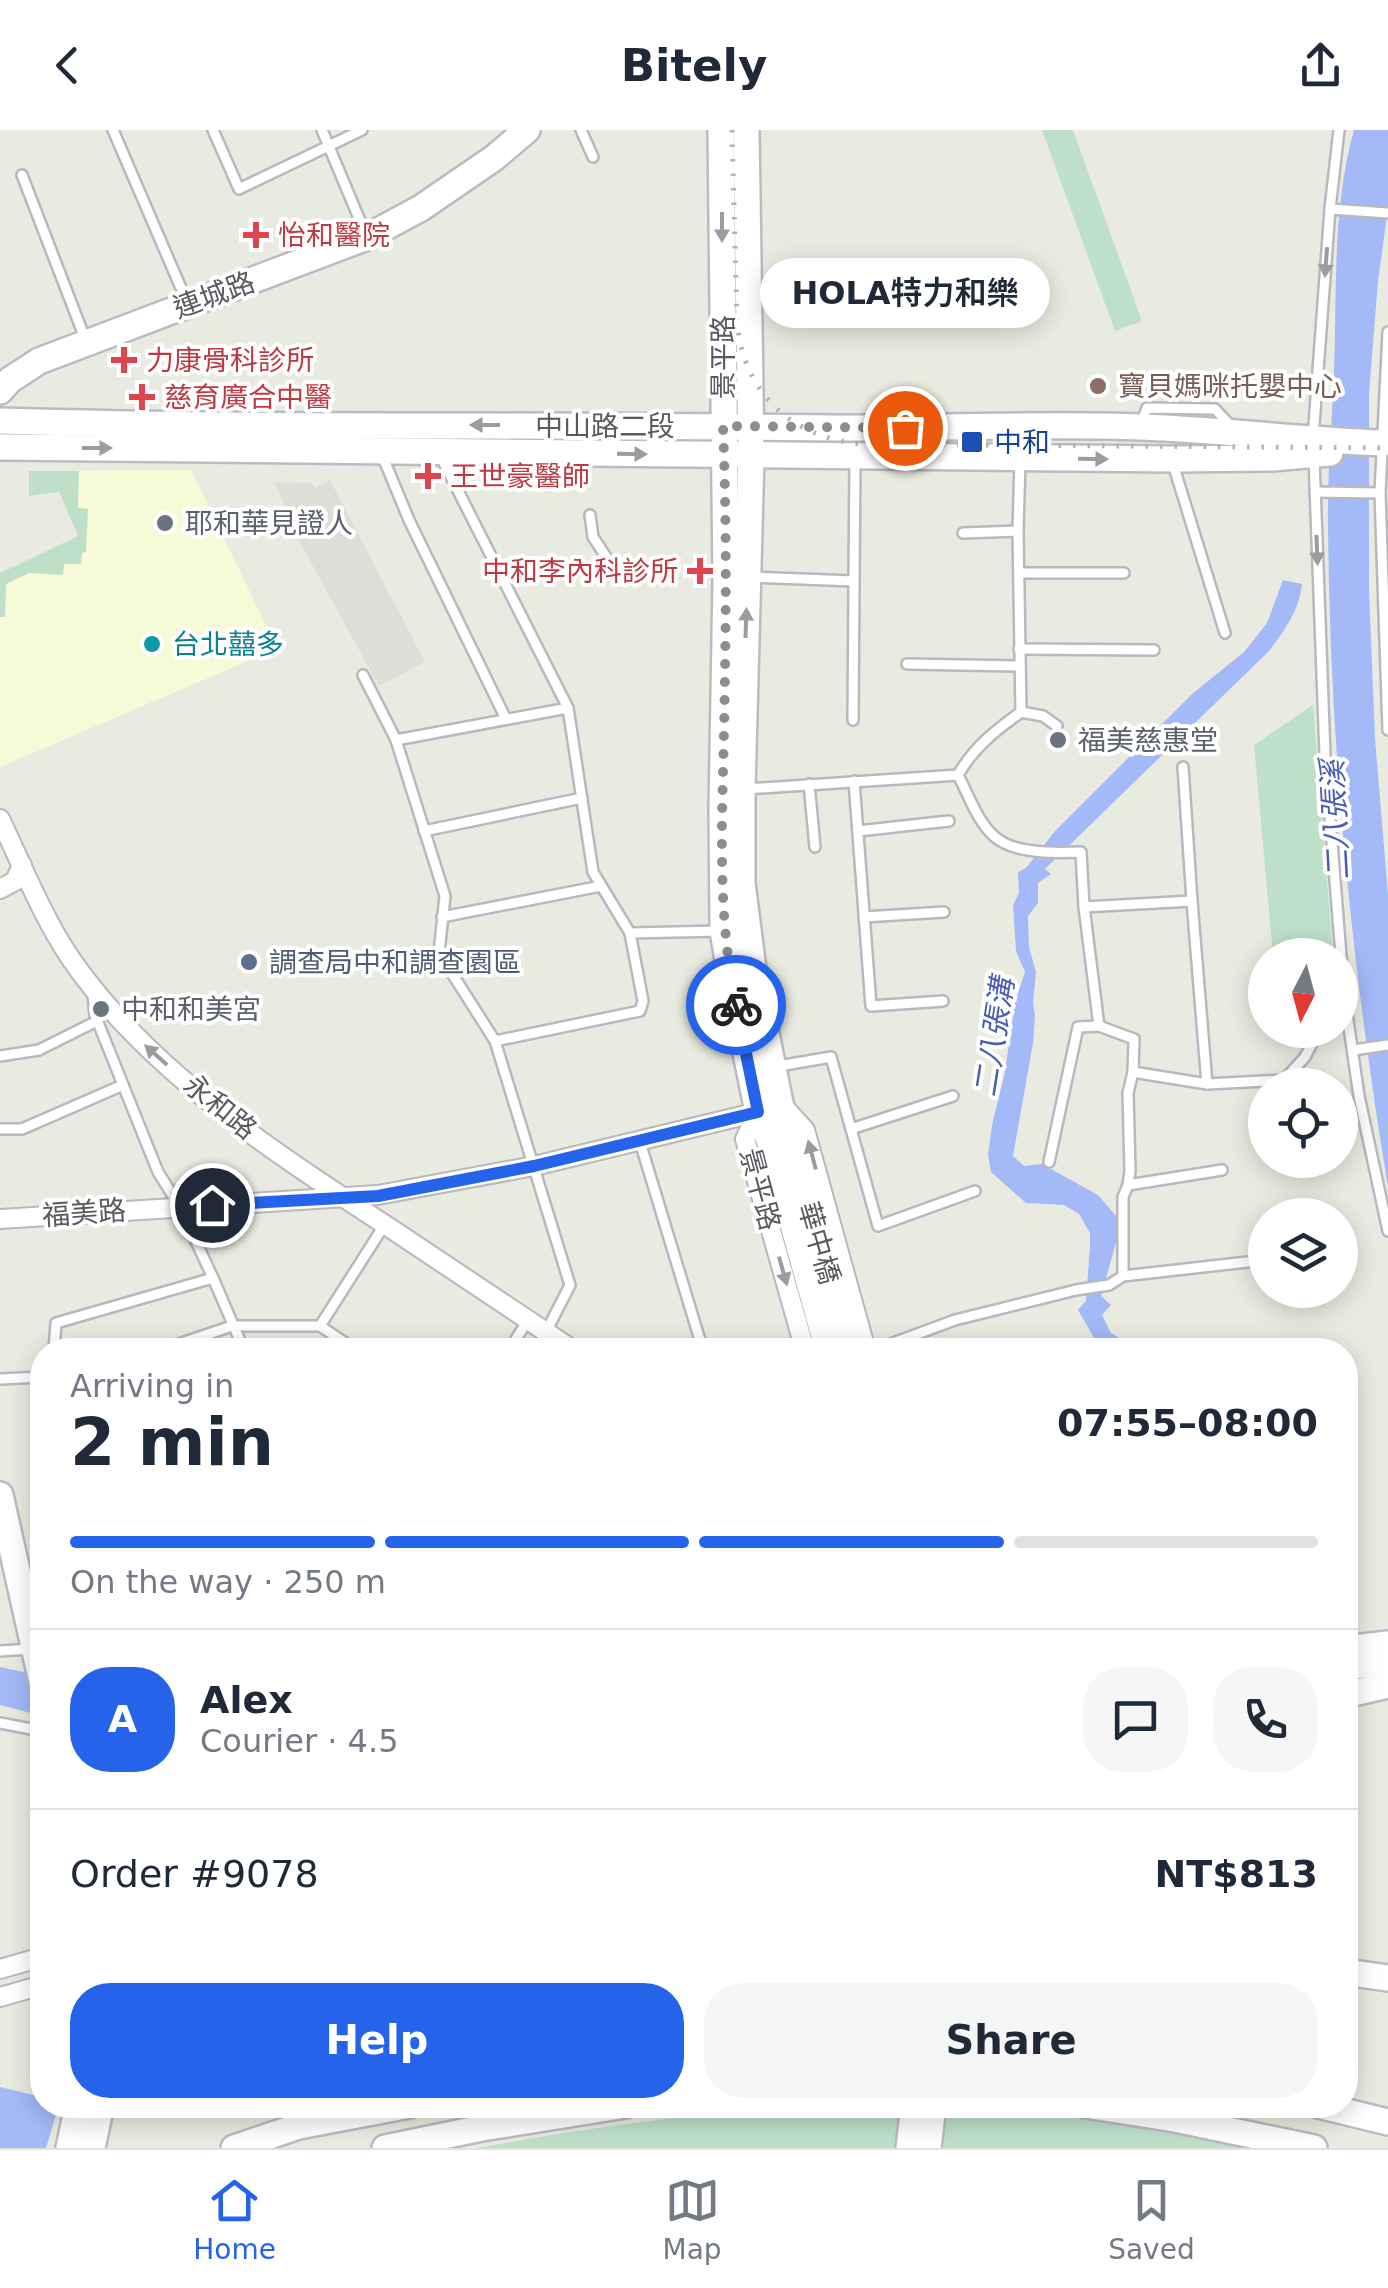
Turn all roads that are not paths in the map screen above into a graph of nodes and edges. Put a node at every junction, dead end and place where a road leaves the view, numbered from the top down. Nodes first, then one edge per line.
1 (113, 130) edge
2 (213, 130) edge
3 (322, 130) edge
4 (362, 130) edge
5 (526, 130) edge
6 (581, 130) edge
7 (721, 130) edge
8 (746, 130) edge
9 (1339, 130) edge
10 (330, 145) junction
11 (593, 157) dead end
12 (22, 176) dead end
13 (1330, 209) junction
14 (1388, 213) edge
15 (366, 237) junction
16 (188, 304) junction
17 (1388, 332) edge
18 (88, 344) junction
19 (0, 391) edge
20 (0, 421) edge
21 (723, 426) junction
22 (750, 426) junction
23 (0, 447) edge
24 (1314, 447) junction
25 (1385, 447) edge
26 (380, 451) junction
27 (438, 452) junction
28 (724, 454) junction
29 (751, 455) junction
30 (855, 456) junction
31 (1020, 458) junction
32 (1173, 460) junction
33 (1315, 492) junction
34 (1380, 493) junction
35 (590, 515) dead end
36 (1018, 532) junction
37 (963, 533) dead end
38 (1124, 572) dead end
39 (1019, 573) junction
40 (618, 574) dead end
41 (748, 578) junction
42 (854, 580) junction
43 (1225, 633) dead end
44 (1019, 649) junction
45 (1154, 650) dead end
46 (906, 664) dead end
47 (1019, 666) junction
48 (363, 675) dead end
49 (568, 708) junction
50 (1021, 712) junction
51 (506, 720) junction
52 (852, 720) dead end
53 (1057, 726) dead end
54 (1388, 730) edge
55 (396, 740) junction
56 (1183, 767) dead end
57 (958, 775) junction
58 (854, 781) junction
59 (809, 784) junction
60 (742, 790) junction
61 (582, 798) junction
62 (0, 819) edge
63 (949, 821) dead end
64 (424, 831) junction
65 (858, 831) junction
66 (814, 846) dead end
67 (22, 865) junction
68 (602, 886) junction
69 (0, 889) edge
70 (1192, 900) junction
71 (1084, 907) junction
72 (944, 912) dead end
73 (442, 917) junction
74 (864, 917) junction
75 (724, 931) junction
76 (630, 933) junction
77 (1338, 938) edge
78 (93, 989) junction
79 (944, 1001) dead end
80 (97, 1021) junction
81 (1099, 1026) junction
82 (495, 1042) junction
83 (1388, 1045) edge
84 (1310, 1048) edge
85 (1354, 1050) joint
86 (0, 1056) edge
87 (773, 1067) junction
88 (1133, 1072) junction
89 (1208, 1084) junction
90 (124, 1085) junction
91 (953, 1096) dead end
92 (769, 1108) junction
93 (0, 1129) edge
94 (851, 1129) junction
95 (779, 1139) junction
96 (640, 1141) junction
97 (1049, 1162) dead end
98 (534, 1166) junction
99 (1222, 1170) dead end
100 (1128, 1185) junction
101 (975, 1191) dead end
102 (344, 1199) junction
103 (180, 1207) junction
104 (0, 1219) edge
105 (385, 1224) junction
106 (1388, 1231) edge
107 (1248, 1262) edge
108 (1123, 1276) junction
109 (214, 1278) junction
110 (528, 1320) junction
111 (232, 1326) junction
112 (320, 1326) junction
113 (546, 1332) junction
114 (55, 1338) edge
115 (196, 1338) edge
116 (238, 1338) edge
117 (338, 1338) edge
118 (517, 1338) edge
119 (555, 1338) edge
120 (698, 1338) edge
121 (802, 1338) edge
122 (825, 1338) edge
123 (845, 1338) edge
124 (863, 1338) edge
125 (906, 1338) edge
126 (30, 1378) edge
127 (0, 1380) edge
128 (0, 1495) edge
129 (30, 1627) edge
130 (1388, 1644) edge
131 (1358, 1647) edge
132 (30, 1649) edge
133 (0, 1651) edge
134 (1388, 1662) edge
135 (1358, 1665) edge
136 (1388, 1673) edge
137 (1358, 1677) edge
138 (1388, 1685) edge
139 (1358, 1692) edge
140 (0, 1723) edge
141 (30, 1729) edge
142 (30, 1960) edge
143 (0, 1969) edge
144 (1358, 1974) edge
145 (1388, 1978) edge
146 (30, 1988) edge
147 (0, 1997) edge
148 (1358, 2115) edge
149 (342, 2118) edge
150 (545, 2118) edge
151 (910, 2118) edge
152 (931, 2118) edge
153 (939, 2118) edge
154 (1169, 2118) edge
155 (1388, 2122) edge
156 (234, 2148) edge
157 (385, 2148) edge
158 (906, 2148) edge
159 (928, 2148) edge
160 (936, 2148) edge
161 (1314, 2148) edge

1 - 16 lane
2 - 10 lane
3 - 10 lane
4 - 10 lane
5 - 15 main road, 連城路
6 - 11 lane
7 -> 21 main road, 景平路
8 - 22 main road, 景平路
9 - 13 lane
10 - 15 lane
12 - 18 lane
13 - 14 lane
13 -> 24 lane
15 - 16 main road, 連城路
16 - 18 main road, 連城路
17 - 25 lane
18 - 19 main road, 連城路
21 -> 20 main road, 中山路二段
21 - 22 main road, 中山路二段
21 - 28 main road, 景平路
22 - 24 main road, 中山路二段
22 - 29 main road, 景平路
23 -> 26 main road, 中山路二段
24 - 25 main road, 中山路二段
24 - 32 main road, 中山路二段
24 - 33 lane
25 - 34 lane
26 - 27 main road, 中山路二段
26 - 51 lane
27 -> 28 main road, 中山路二段
27 - 49 lane
28 - 29 main road, 中山路二段
28 - 75 main road, 景平路
29 - 30 main road, 中山路二段
29 - 41 main road, 景平路
30 - 31 main road, 中山路二段
30 - 42 lane
31 -> 32 main road, 中山路二段
31 - 36 lane
32 - 43 lane
33 - 34 lane
33 -> 77 lane
34 - 54 lane
35 - 40 lane
36 - 37 lane
36 - 39 lane
38 - 39 lane
39 - 44 lane
41 - 42 lane
60 -> 41 main road, 景平路
42 - 52 lane
44 - 45 lane
44 - 47 lane
46 - 47 lane
47 - 50 lane
48 - 55 lane
49 - 51 lane
49 - 61 lane
50 - 53 lane
50 - 57 lane
51 - 55 lane
55 - 64 lane
56 - 70 lane
57 - 58 lane
57 - 71 lane
58 - 59 lane
58 - 65 lane
59 - 60 lane
59 - 66 lane
60 - 87 main road, 景平路
61 - 64 lane
61 - 68 lane
62 - 67 street, 永和路
63 - 65 lane
64 - 73 lane
65 - 74 lane
67 - 69 street
67 - 78 street, 永和路
68 - 73 lane
68 - 76 lane
70 - 71 lane
70 - 89 lane
71 - 81 lane
72 - 74 lane
73 - 82 lane
74 - 79 lane
75 - 76 lane
75 - 92 main road, 景平路
76 - 82 lane
78 - 80 lane
102 -> 78 street, 永和路
80 - 86 lane
80 - 90 lane
81 - 88 lane
81 - 97 lane
82 - 98 lane
83 - 85 lane
84 - 89 lane
85 - 106 lane
87 - 92 main road, 景平路
87 - 94 lane
88 - 89 lane
88 - 100 lane
90 - 93 lane
90 - 103 lane
91 - 94 lane
92 - 95 main road, 華中橋
92 - 96 street, 福美路
92 -> 121 street, 景平路
124 -> 92 street, 景平路
94 - 101 lane
95 - 122 main road, 華中橋
95 - 123 main road, 華中橋
96 - 98 street, 福美路
96 - 120 lane
98 - 102 street, 福美路
98 - 113 lane
99 - 100 lane
100 - 108 lane
102 - 103 street, 福美路
102 - 105 street, 永和路
103 - 104 street, 福美路
103 - 109 lane
105 - 110 street, 永和路
105 - 112 lane
107 - 108 lane
108 - 125 lane
109 - 111 lane
109 - 114 lane
110 - 113 street, 永和路
110 - 118 lane
111 - 112 lane
111 - 115 lane
111 - 116 lane
112 - 117 lane
113 - 119 street, 永和路
126 - 127 lane
128 - 129 main road
130 - 131 main road
132 - 133 lane
134 - 135 main road
136 - 137 main road
138 - 139 main road
140 - 141 lane
142 - 143 street
144 - 145 main road
146 - 147 street
148 - 155 main road
149 - 156 main road
150 - 157 main road
151 - 158 main road
152 - 159 main road
153 - 160 lane
154 - 161 main road

